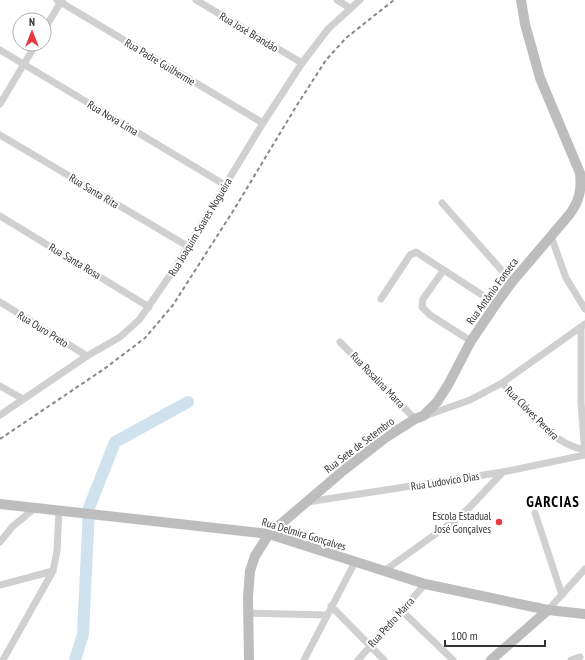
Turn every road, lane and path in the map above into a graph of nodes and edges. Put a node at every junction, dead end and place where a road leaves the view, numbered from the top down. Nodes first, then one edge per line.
1 (196, 0) edge
2 (337, 0) edge
3 (360, 0) edge
4 (522, 0) edge
5 (60, 1) edge
6 (350, 8) junction
7 (52, 16) edge
8 (0, 50) edge
9 (31, 52) edge
10 (302, 63) junction
11 (23, 64) junction
12 (0, 104) edge
13 (263, 123) junction
14 (0, 135) edge
15 (226, 185) junction
16 (442, 203) dead end
17 (0, 216) edge
18 (551, 236) junction
19 (189, 246) junction
20 (443, 271) junction
21 (512, 282) junction
22 (381, 299) dead end
23 (0, 302) edge
24 (496, 304) junction
25 (149, 306) junction
26 (585, 309) edge
27 (583, 325) edge
28 (471, 341) junction
29 (340, 342) dead end
30 (87, 356) junction
31 (502, 383) junction
32 (0, 386) edge
33 (23, 399) junction
34 (0, 415) edge
35 (419, 418) junction
36 (585, 452) edge
37 (503, 472) junction
38 (305, 503) junction
39 (0, 504) edge
40 (36, 507) junction
41 (59, 510) junction
42 (535, 513) dead end
43 (269, 534) junction
44 (0, 542) edge
45 (355, 562) junction
46 (585, 570) edge
47 (53, 571) junction
48 (384, 571) junction
49 (425, 584) junction
50 (0, 586) edge
51 (562, 595) junction
52 (331, 606) junction
53 (548, 610) junction
54 (402, 611) junction
55 (248, 613) junction
56 (585, 614) edge
57 (326, 615) junction
58 (370, 646) junction
59 (580, 657) dead end
60 (3, 660) edge
61 (249, 660) edge
62 (304, 660) edge
63 (358, 660) edge
64 (384, 660) edge
65 (453, 660) edge
66 (491, 660) edge
67 (571, 660) edge

1 - 10 street, Rua José Brandão
2 - 6 street
3 - 6 street, Rua Joaquim Soares Nogueira
4 - 18 street, Rua Antônio Fonseca
5 - 7 street
5 - 13 street, Rua Padre Guilherme
6 - 10 street, Rua Joaquim Soares Nogueira
8 - 11 street, Rua Nova Lima
9 - 11 street
10 - 13 street, Rua Joaquim Soares Nogueira
11 - 12 street
11 - 15 street, Rua Nova Lima
13 - 15 street, Rua Joaquim Soares Nogueira
14 - 19 street, Rua Santa Rita
15 - 19 street, Rua Joaquim Soares Nogueira
16 - 21 street
17 - 25 street, Rua Santa Rosa
18 - 21 street, Rua Antônio Fonseca
18 - 26 street
19 - 25 street, Rua Joaquim Soares Nogueira
20 - 22 street
20 - 24 street
20 - 28 street
21 - 24 street, Rua Antônio Fonseca
23 - 30 street, Rua Ouro Preto
24 - 28 street, Rua Antônio Fonseca
25 - 30 street, Rua Joaquim Soares Nogueira
27 - 31 street, Rua Sete de Setembro
27 - 36 street
28 - 35 street, Rua Antônio Fonseca
29 - 35 street, Rua Rosalina Marra
30 - 33 street, Rua Joaquim Soares Nogueira
31 - 35 street, Rua Sete de Setembro
31 - 36 street, Rua Clóves Pereira
32 - 33 street
33 - 34 street, Rua Joaquim Soares Nogueira
35 - 38 street, Rua Sete de Setembro
36 - 37 street, Rua Ludovico Dias
37 - 38 street, Rua Ludovico Dias
37 - 48 street
38 - 43 street, Rua Sete de Setembro
39 - 40 street, Rua Delmira Gonçalves
40 - 41 street, Rua Delmira Gonçalves
40 - 44 street
41 - 43 street, Rua Delmira Gonçalves
41 - 47 street
42 - 51 street
43 - 45 street, Rua Delmira Gonçalves
43 - 55 street, Rua Sete de Setembro
45 - 48 street, Rua Delmira Gonçalves
45 - 52 street
46 - 51 street
47 - 50 street
47 - 60 street
48 - 49 street, Rua Delmira Gonçalves
49 - 53 street, Rua Delmira Gonçalves
49 - 54 street, Rua Pedro Marra
51 - 53 street
52 - 57 street
52 - 58 street
53 - 56 street, Rua Delmira Gonçalves
53 - 66 street
54 - 58 street, Rua Pedro Marra
54 - 65 street
55 - 57 street
55 - 61 street, Rua Sete de Setembro
57 - 62 street
58 - 63 street, Rua Pedro Marra
58 - 64 street
59 - 67 street

